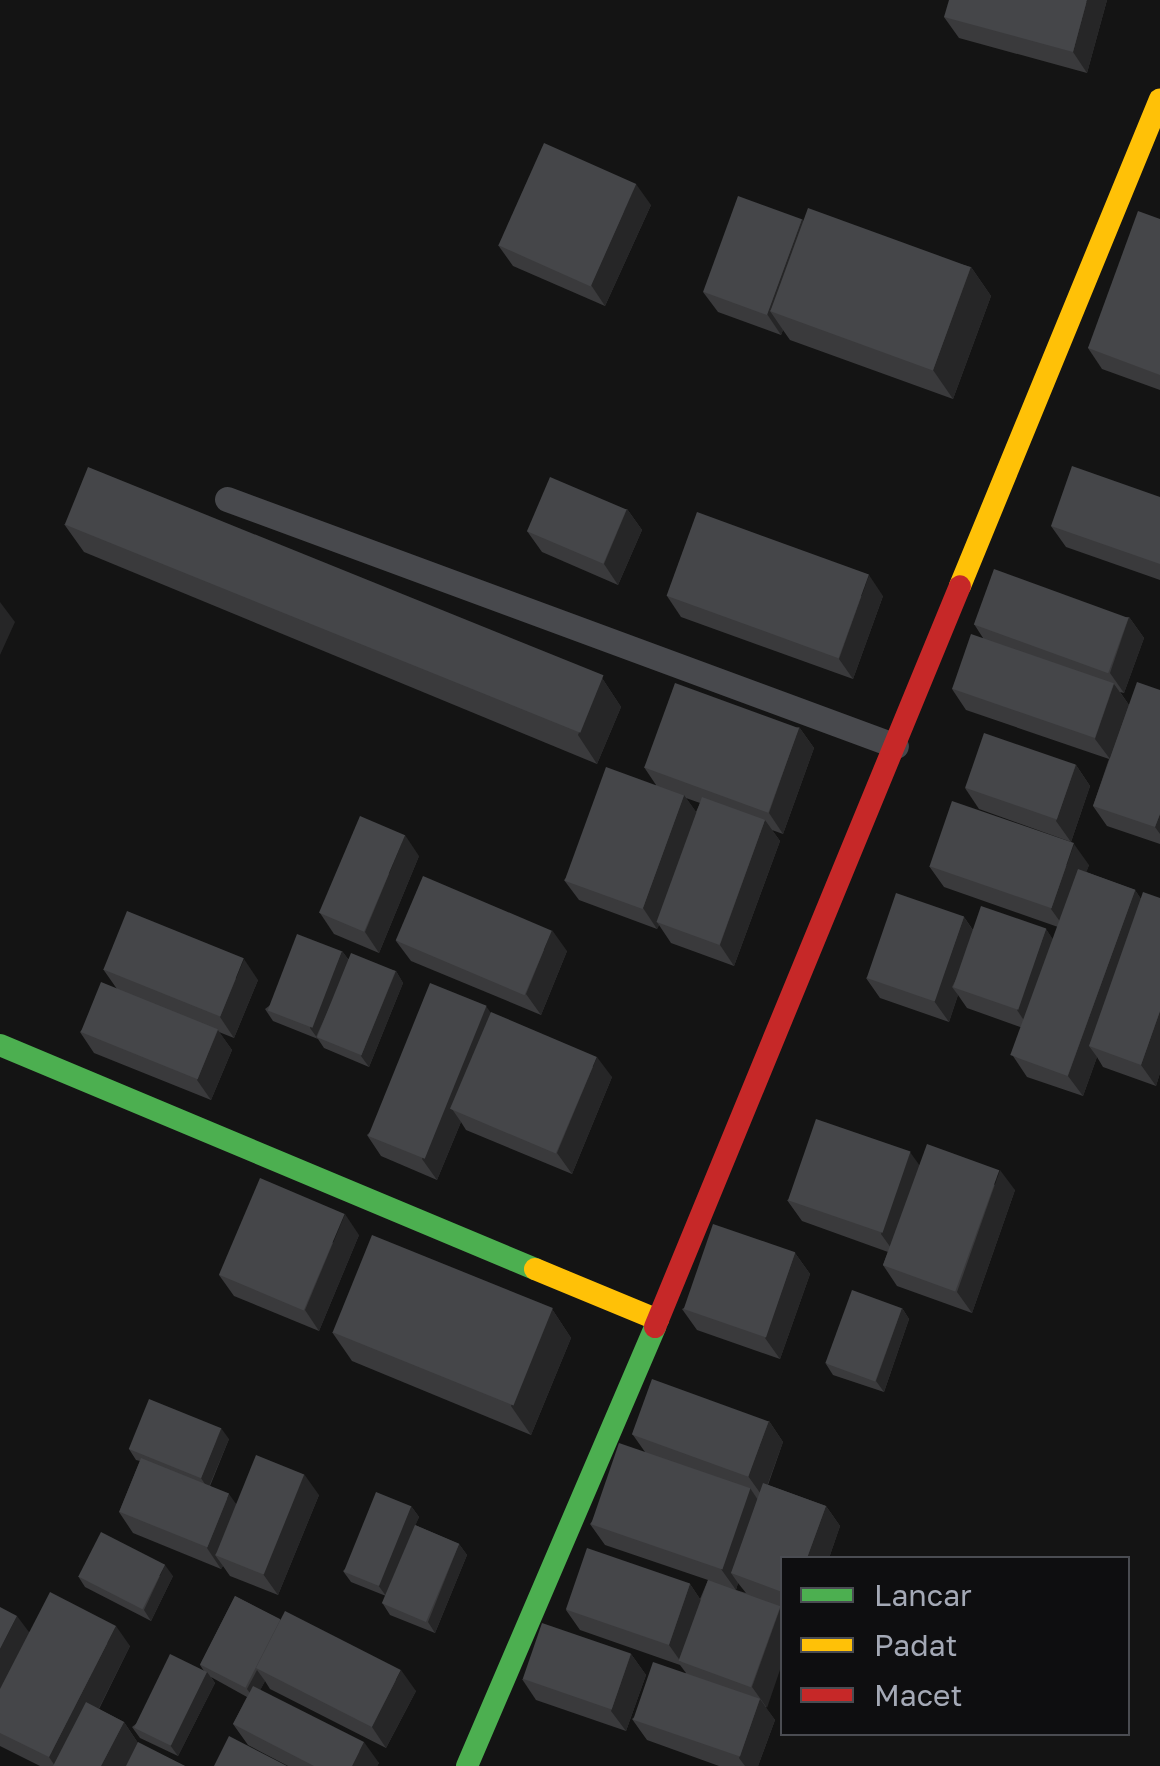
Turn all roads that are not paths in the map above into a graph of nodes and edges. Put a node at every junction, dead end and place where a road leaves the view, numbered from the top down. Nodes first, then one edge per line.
1 (1160, 99) edge
2 (227, 499) dead end
3 (896, 746) junction
4 (0, 1045) edge
5 (658, 1320) junction
6 (466, 1766) edge

1 - 3 street
2 - 3 lane
3 - 5 street
4 - 5 street
5 - 6 street

